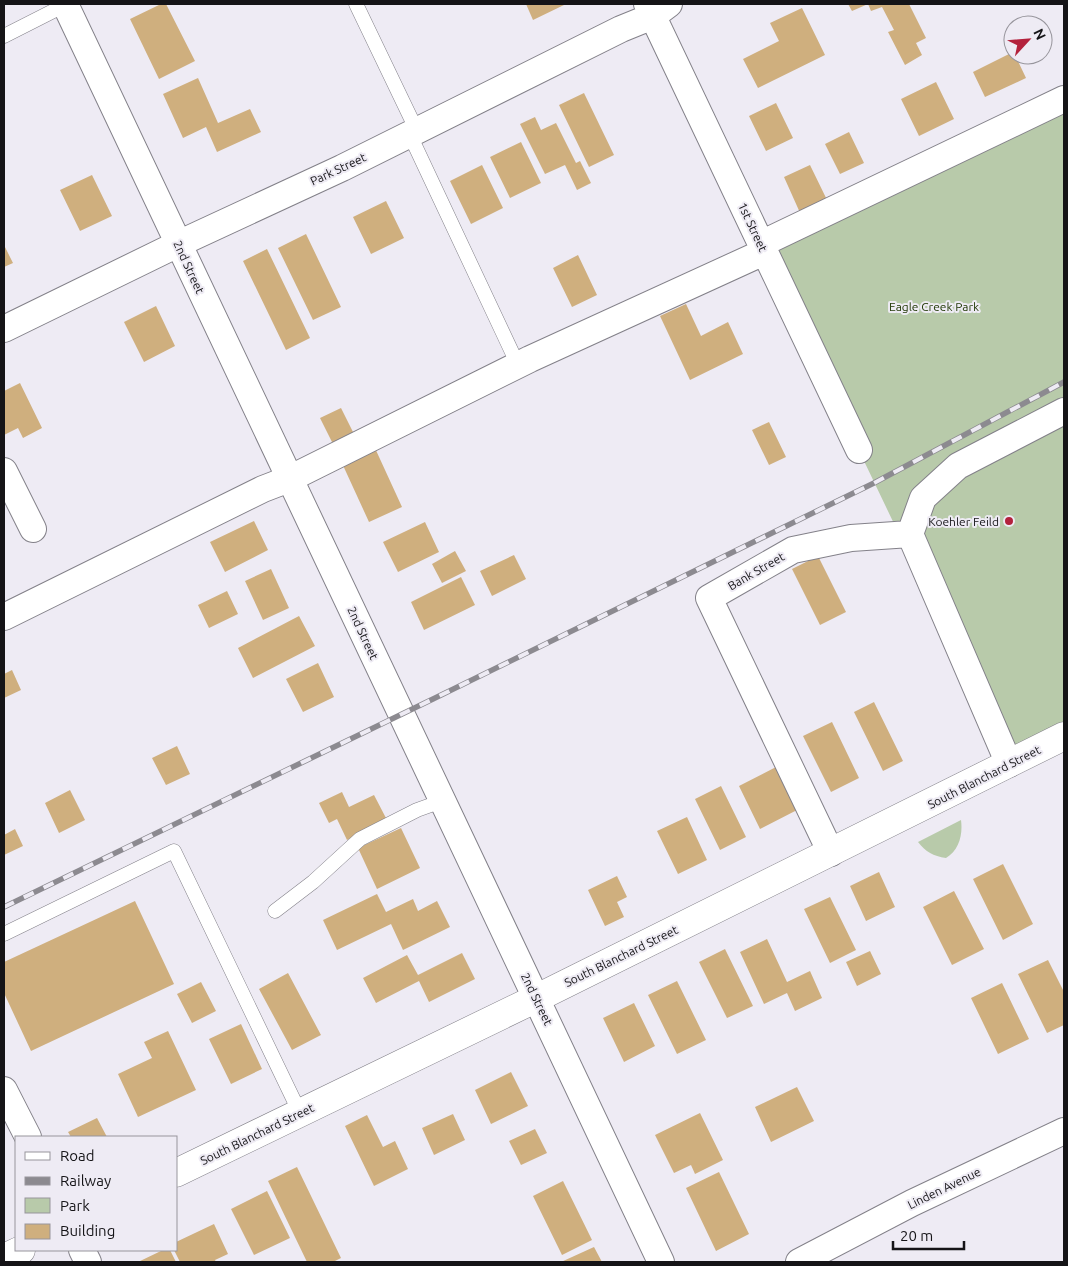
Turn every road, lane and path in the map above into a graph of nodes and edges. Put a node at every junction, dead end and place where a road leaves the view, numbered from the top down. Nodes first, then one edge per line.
1 (66, 4) edge
2 (356, 4) edge
3 (657, 8) edge
4 (4, 36) edge
5 (1064, 100) edge
6 (414, 133) junction
7 (178, 244) junction
8 (763, 248) junction
9 (4, 329) edge
10 (518, 364) junction
11 (1064, 411) edge
12 (858, 450) dead end
13 (4, 471) edge
14 (289, 479) junction
15 (32, 529) dead end
16 (910, 534) junction
17 (4, 617) edge
18 (1064, 736) edge
19 (1009, 764) junction
20 (442, 800) junction
21 (831, 853) junction
22 (275, 911) dead end
23 (4, 934) edge
24 (537, 998) junction
25 (4, 1090) edge
26 (300, 1112) junction
27 (1064, 1131) edge
28 (27, 1136) edge
29 (178, 1172) edge
30 (19, 1251) edge
31 (4, 1258) edge
32 (661, 1262) edge
33 (799, 1262) edge

1 - 4 lane
1 - 7 street, 2nd Street
2 - 6 lane
3 - 6 street, Park Street
3 - 8 street, 1st Street
5 - 8 street
6 - 7 street, Park Street
6 - 10 lane
7 - 9 street, Park Street
7 - 14 street, 2nd Street
8 - 10 street
8 - 12 street, 1st Street
10 - 14 street
11 - 16 street
13 - 15 street
14 - 17 street
14 - 20 street, 2nd Street
16 - 19 street
16 - 21 street, Bank Street
18 - 19 street, South Blanchard Street
19 - 21 street, South Blanchard Street
20 - 22 lane
20 - 24 street, 2nd Street
21 - 24 street, South Blanchard Street
23 - 26 lane
24 - 26 street, South Blanchard Street
24 - 32 street, 2nd Street
25 - 28 street
26 - 29 street, South Blanchard Street
27 - 33 street, Linden Avenue
30 - 31 street

